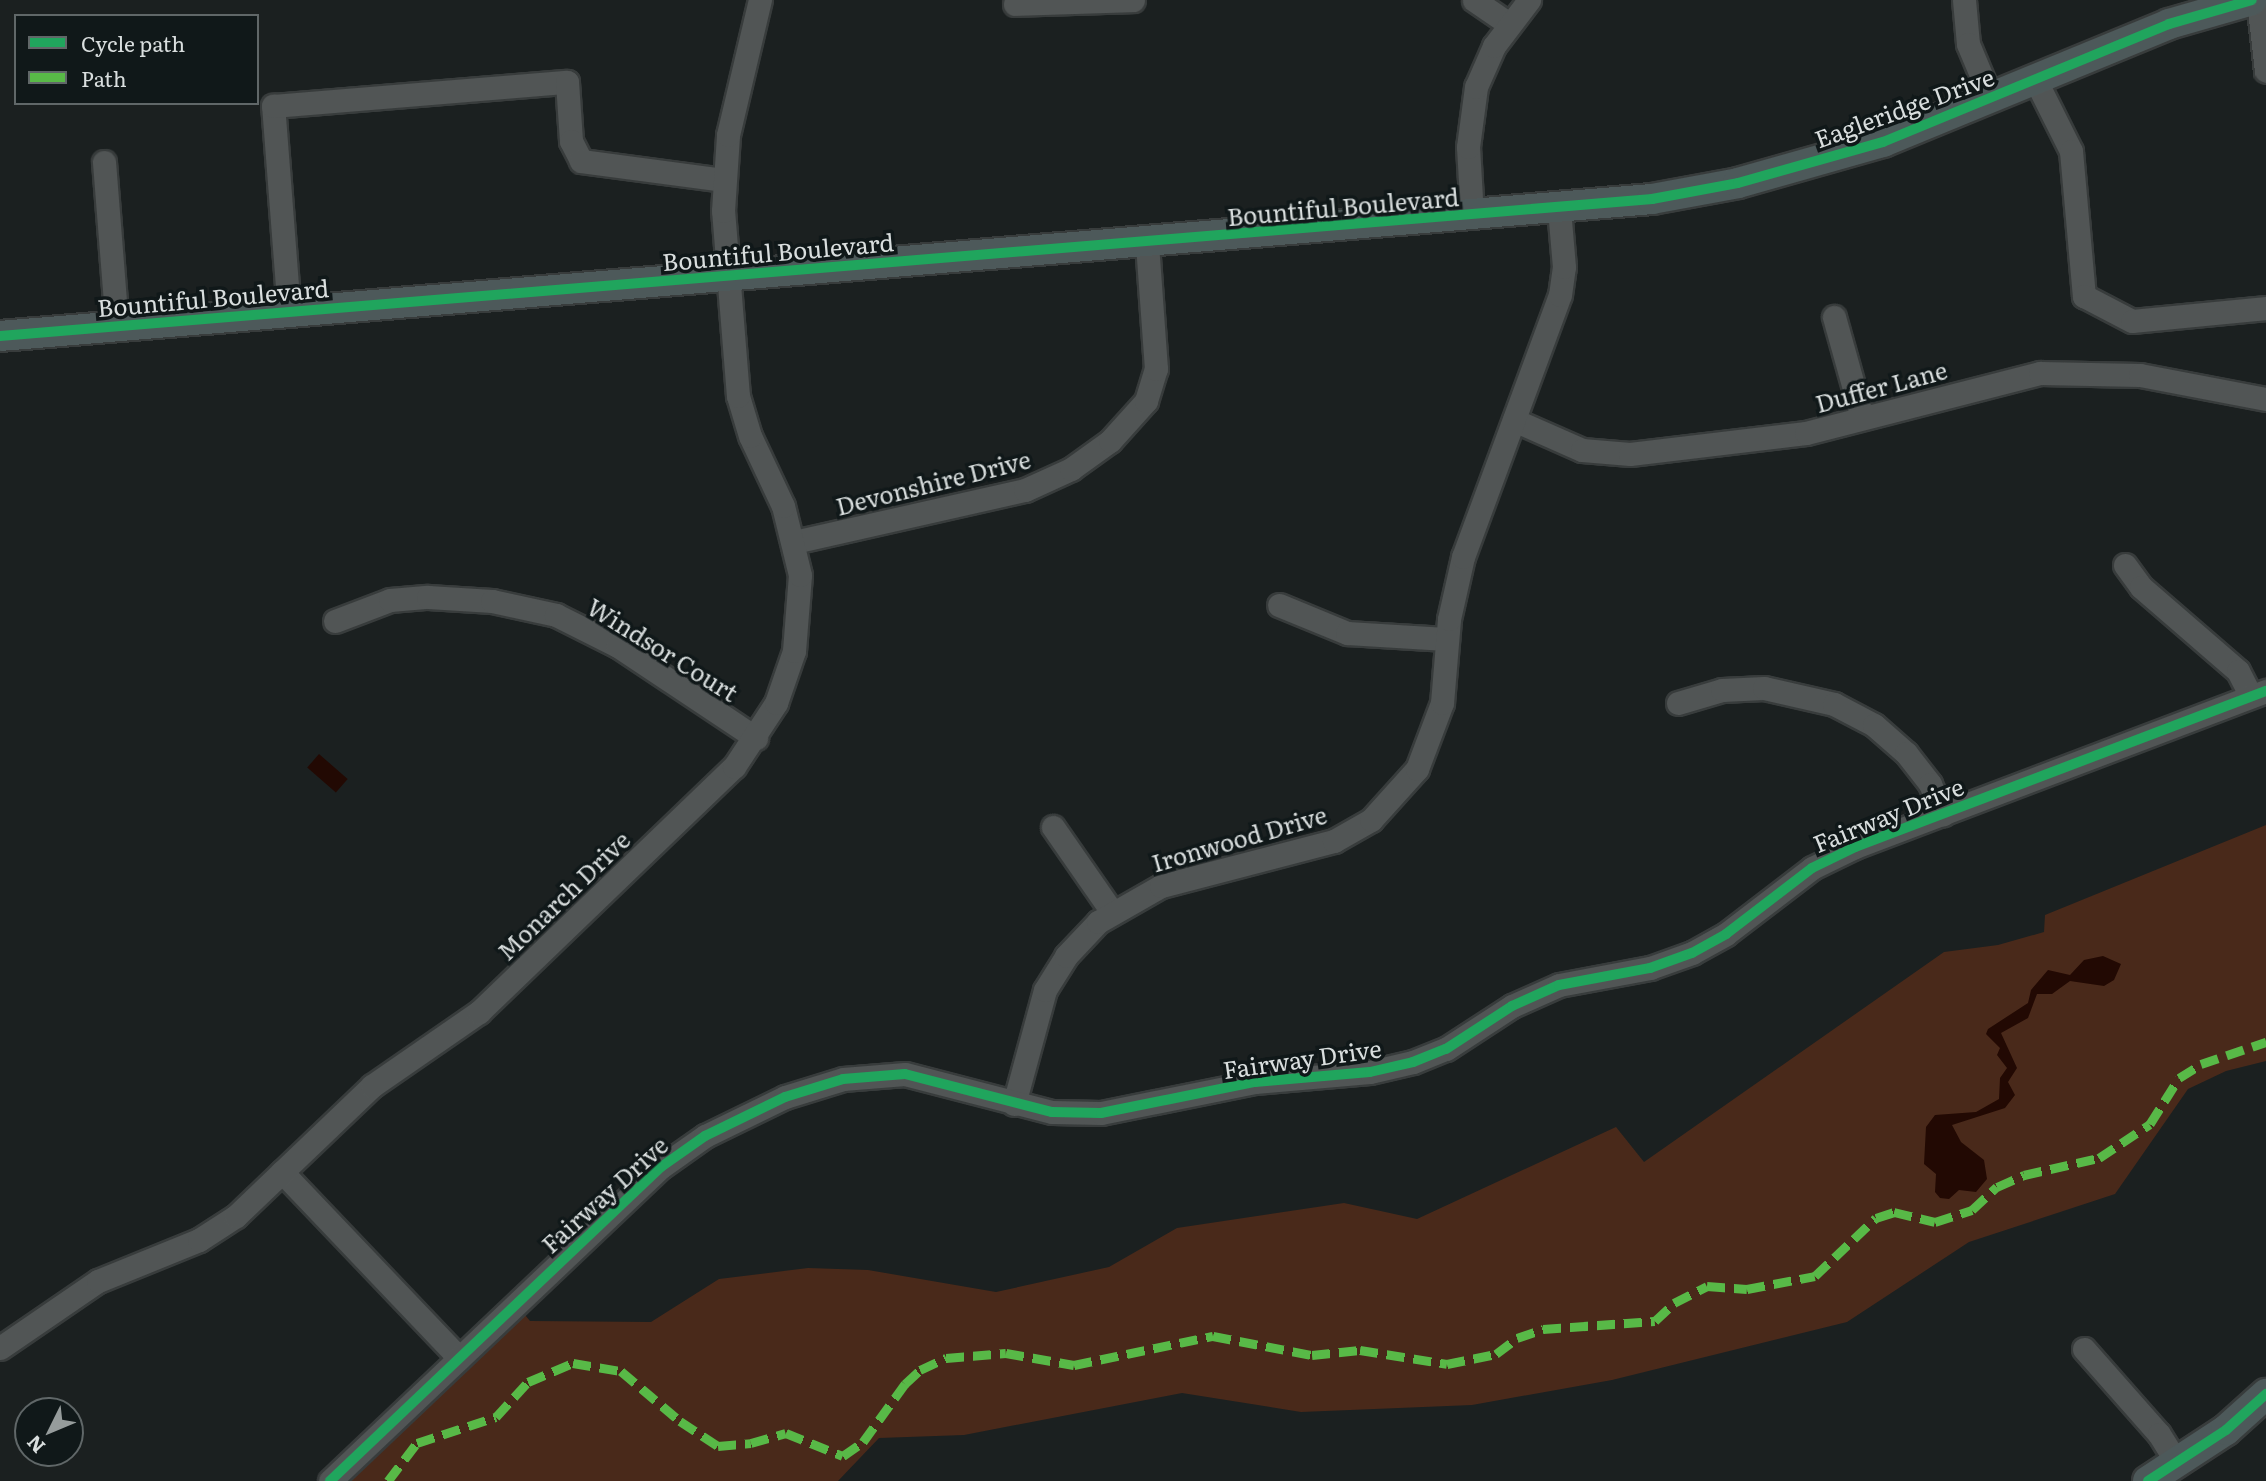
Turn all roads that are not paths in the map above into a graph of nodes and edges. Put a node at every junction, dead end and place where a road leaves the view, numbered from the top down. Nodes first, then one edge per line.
1 (760, 0) edge
2 (1133, 0) edge
3 (1474, 0) edge
4 (1529, 0) edge
5 (1964, 0) edge
6 (2252, 0) edge
7 (2258, 0) edge
8 (1015, 4) dead end
9 (1508, 24) junction
10 (2266, 71) edge
11 (2035, 79) junction
12 (1991, 99) junction
13 (104, 162) dead end
14 (723, 180) junction
15 (1559, 209) junction
16 (1472, 216) junction
17 (1147, 242) junction
18 (728, 276) junction
19 (2266, 308) edge
20 (289, 312) junction
21 (1834, 317) dead end
22 (117, 326) junction
23 (0, 336) edge
24 (2266, 399) edge
25 (1862, 417) junction
26 (1514, 420) junction
27 (794, 542) junction
28 (2124, 565) dead end
29 (1279, 605) dead end
30 (335, 621) dead end
31 (1446, 639) junction
32 (2258, 693) edge
33 (1678, 703) dead end
34 (756, 738) junction
35 (1944, 814) junction
36 (1053, 827) dead end
37 (1112, 912) junction
38 (1014, 1104) junction
39 (282, 1172) junction
40 (0, 1348) edge
41 (2084, 1349) dead end
42 (459, 1358) junction
43 (2266, 1394) edge
44 (2176, 1463) junction
45 (330, 1481) edge
46 (2148, 1481) edge

1 - 14 street, Monarch Drive
2 - 8 street
3 - 9 street
4 - 9 street
5 - 12 street
6 - 11 main road, Eagleridge Drive
7 - 10 street
9 - 16 street
11 - 12 main road, Eagleridge Drive
11 - 19 street
12 - 15 main road, Eagleridge Drive
13 - 22 street
14 - 18 street, Monarch Drive
14 - 20 street
15 - 16 main road, Bountiful Boulevard
15 - 26 street, Ironwood Drive
16 - 17 main road, Bountiful Boulevard
17 - 18 main road, Bountiful Boulevard
17 - 27 street, Devonshire Drive
18 - 20 main road, Bountiful Boulevard
18 - 27 street, Monarch Drive
20 - 22 main road, Bountiful Boulevard
21 - 25 street
22 - 23 main road, Bountiful Boulevard
24 - 25 street, Duffer Lane
25 - 26 street, Duffer Lane
26 - 31 street, Ironwood Drive
27 - 34 street, Monarch Drive
28 - 32 street
29 - 31 street
30 - 34 street, Windsor Court
31 - 37 street, Ironwood Drive
32 - 35 street, Fairway Drive
33 - 35 street
34 - 39 street, Monarch Drive
35 - 38 street, Fairway Drive
36 - 37 street
37 - 38 street, Ironwood Drive
38 - 42 street, Fairway Drive
39 - 40 street, Monarch Drive
39 - 42 street
41 - 44 street
42 - 45 street, Fairway Drive
43 - 44 main road
44 - 46 main road

